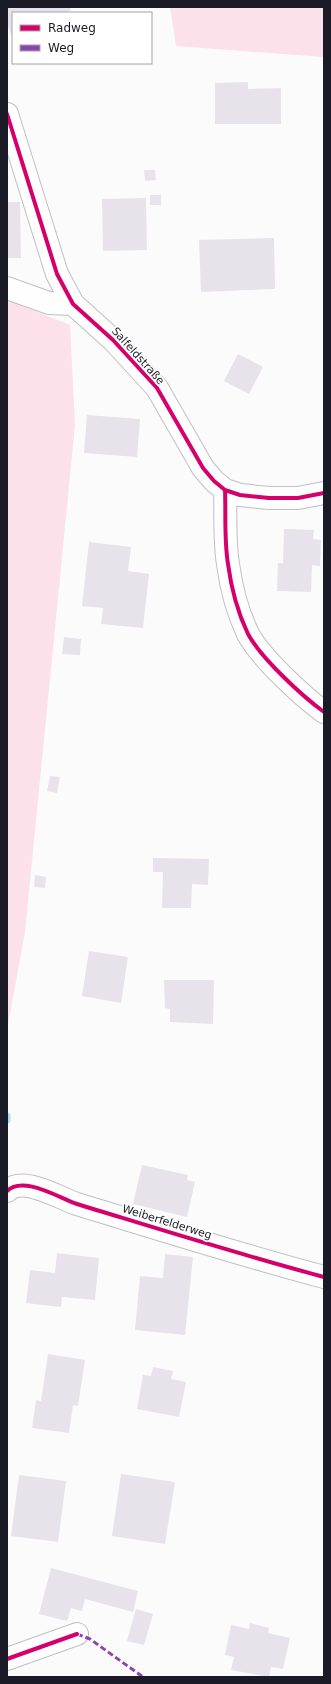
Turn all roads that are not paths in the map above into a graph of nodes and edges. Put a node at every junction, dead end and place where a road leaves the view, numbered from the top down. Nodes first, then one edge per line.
1 (7, 114) edge
2 (7, 288) edge
3 (73, 304) junction
4 (225, 490) junction
5 (324, 493) edge
6 (324, 712) edge
7 (7, 1191) edge
8 (324, 1276) edge
9 (77, 1634) dead end
10 (7, 1659) edge

1 - 3 street, Salfeldstraße
2 - 3 street
3 - 4 street, Salfeldstraße
4 - 5 street, Salfeldstraße
4 - 6 street
7 - 8 street, Weiberfelderweg
9 - 10 street

